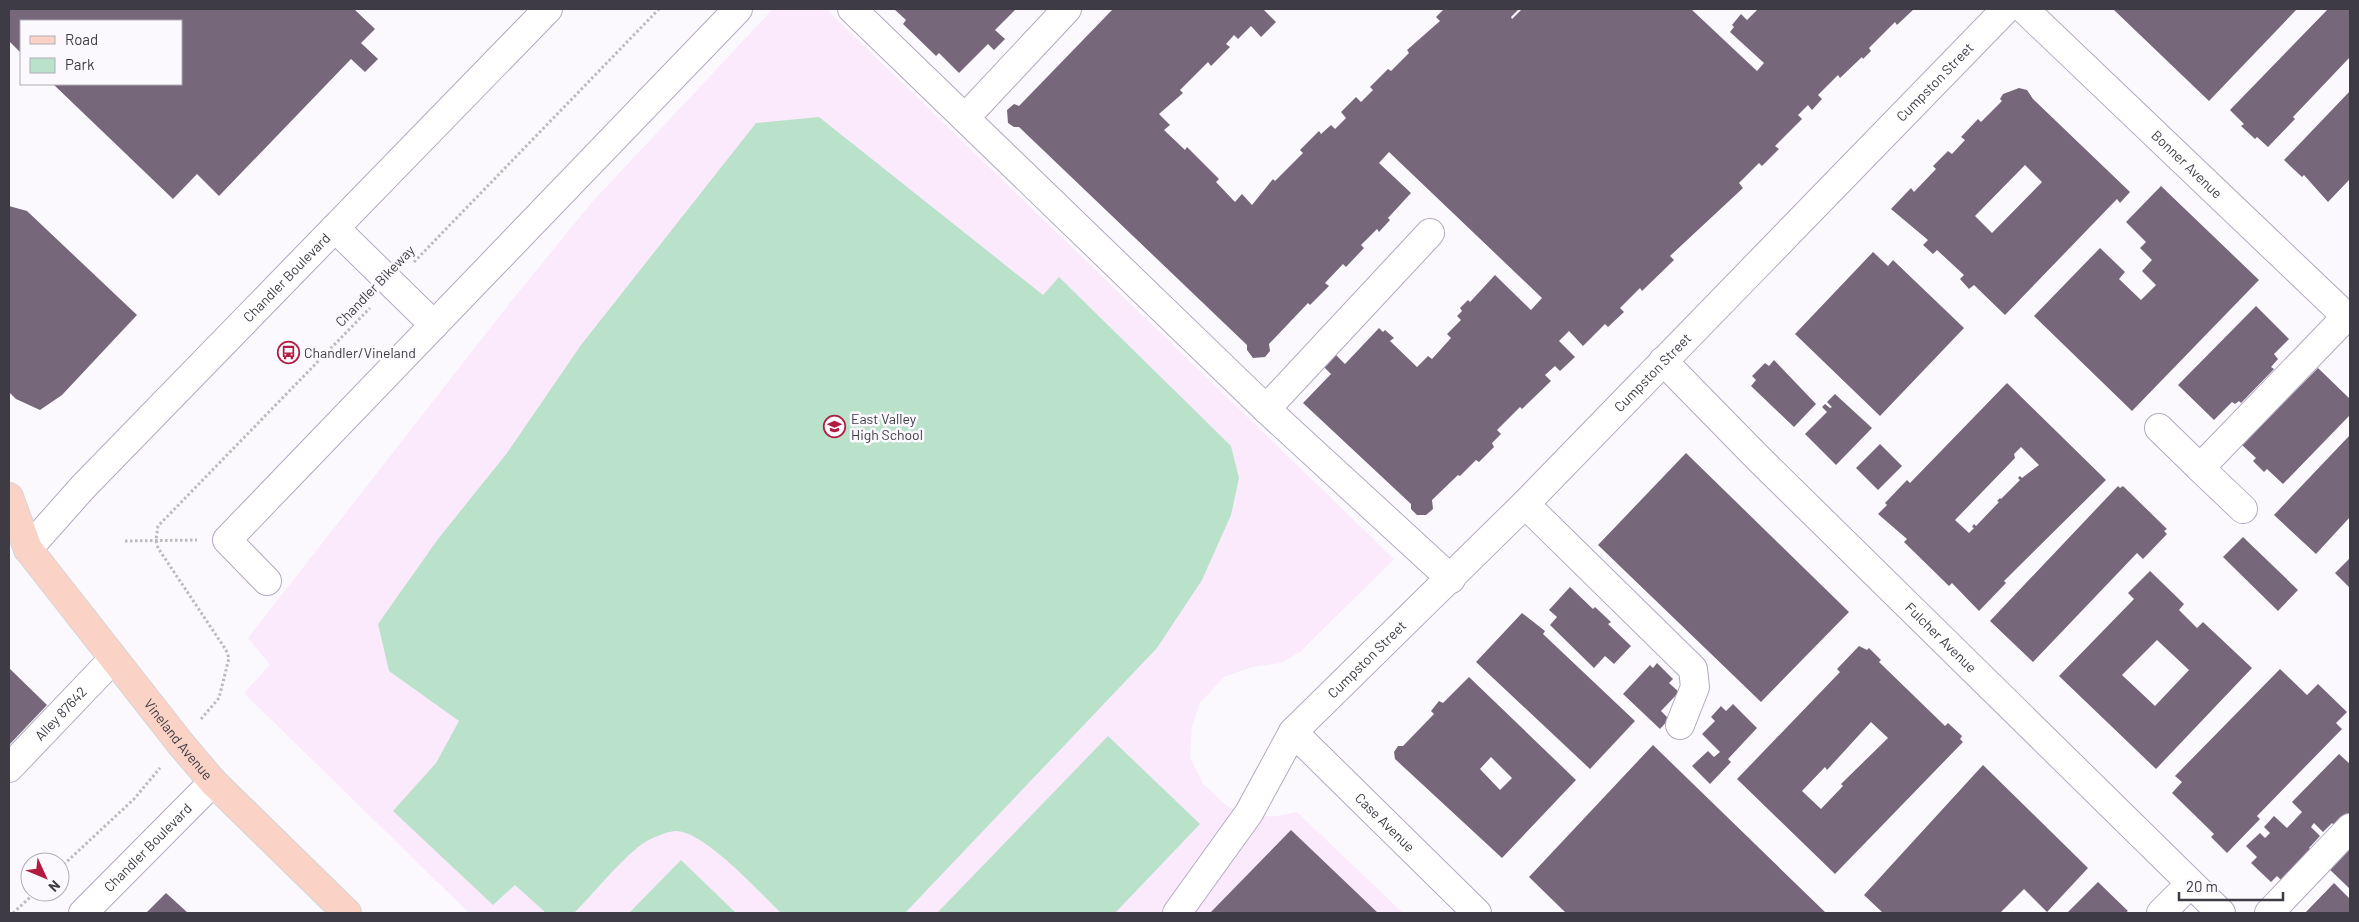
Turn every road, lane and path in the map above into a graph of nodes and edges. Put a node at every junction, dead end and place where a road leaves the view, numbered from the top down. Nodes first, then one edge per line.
1 (548, 9) edge
2 (659, 9) edge
3 (738, 9) edge
4 (852, 9) edge
5 (1067, 9) edge
6 (2006, 9) edge
7 (2024, 9) edge
8 (965, 118) junction
9 (335, 228) junction
10 (1430, 233) dead end
11 (392, 285) junction
12 (2348, 318) edge
13 (434, 325) junction
14 (1663, 361) junction
15 (1266, 409) junction
16 (2160, 428) dead end
17 (2200, 468) junction
18 (9, 497) edge
19 (1526, 504) junction
20 (2243, 509) dead end
21 (156, 540) junction
22 (227, 540) junction
23 (125, 541) dead end
24 (18, 547) edge
25 (1451, 579) junction
26 (267, 581) dead end
27 (113, 659) junction
28 (219, 698) dead end
29 (1680, 725) dead end
30 (1293, 732) junction
31 (9, 768) edge
32 (213, 782) junction
33 (134, 799) dead end
34 (2350, 828) edge
35 (70, 859) edge
36 (2190, 884) junction
37 (25, 902) edge
38 (13, 913) edge
39 (83, 913) edge
40 (347, 913) edge
41 (1176, 913) edge
42 (1477, 913) edge
43 (2161, 913) edge
44 (2221, 913) edge
45 (2269, 913) edge

1 - 9 street, Chandler Boulevard
2 - 11 path, Chandler Bikeway
3 - 13 street
4 - 8 street
5 - 8 street
6 - 14 street, Cumpston Street
7 - 12 street, Bonner Avenue
8 - 15 street
9 - 11 street
9 - 24 street, Chandler Boulevard
10 - 15 street
11 - 13 street
11 - 21 path, Chandler Bikeway
12 - 17 street
13 - 22 street
14 - 19 street, Cumpston Street
14 - 36 street, Fulcher Avenue
15 - 25 street
16 - 17 street
17 - 20 street
18 - 24 main road, Vineland Avenue
19 - 25 street, Cumpston Street
19 - 29 street
21 - 22 path
21 - 23 path
21 - 28 path
22 - 26 street
24 - 27 main road, Vineland Avenue
25 - 30 street, Cumpston Street
27 - 31 street, Alley 87642
27 - 32 main road, Vineland Avenue
30 - 41 street, Cumpston Street
30 - 42 street, Case Avenue
32 - 39 street, Chandler Boulevard
32 - 40 main road, Vineland Avenue
33 - 35 path
34 - 45 street
36 - 43 street
36 - 44 street, Fulcher Avenue
37 - 38 path

